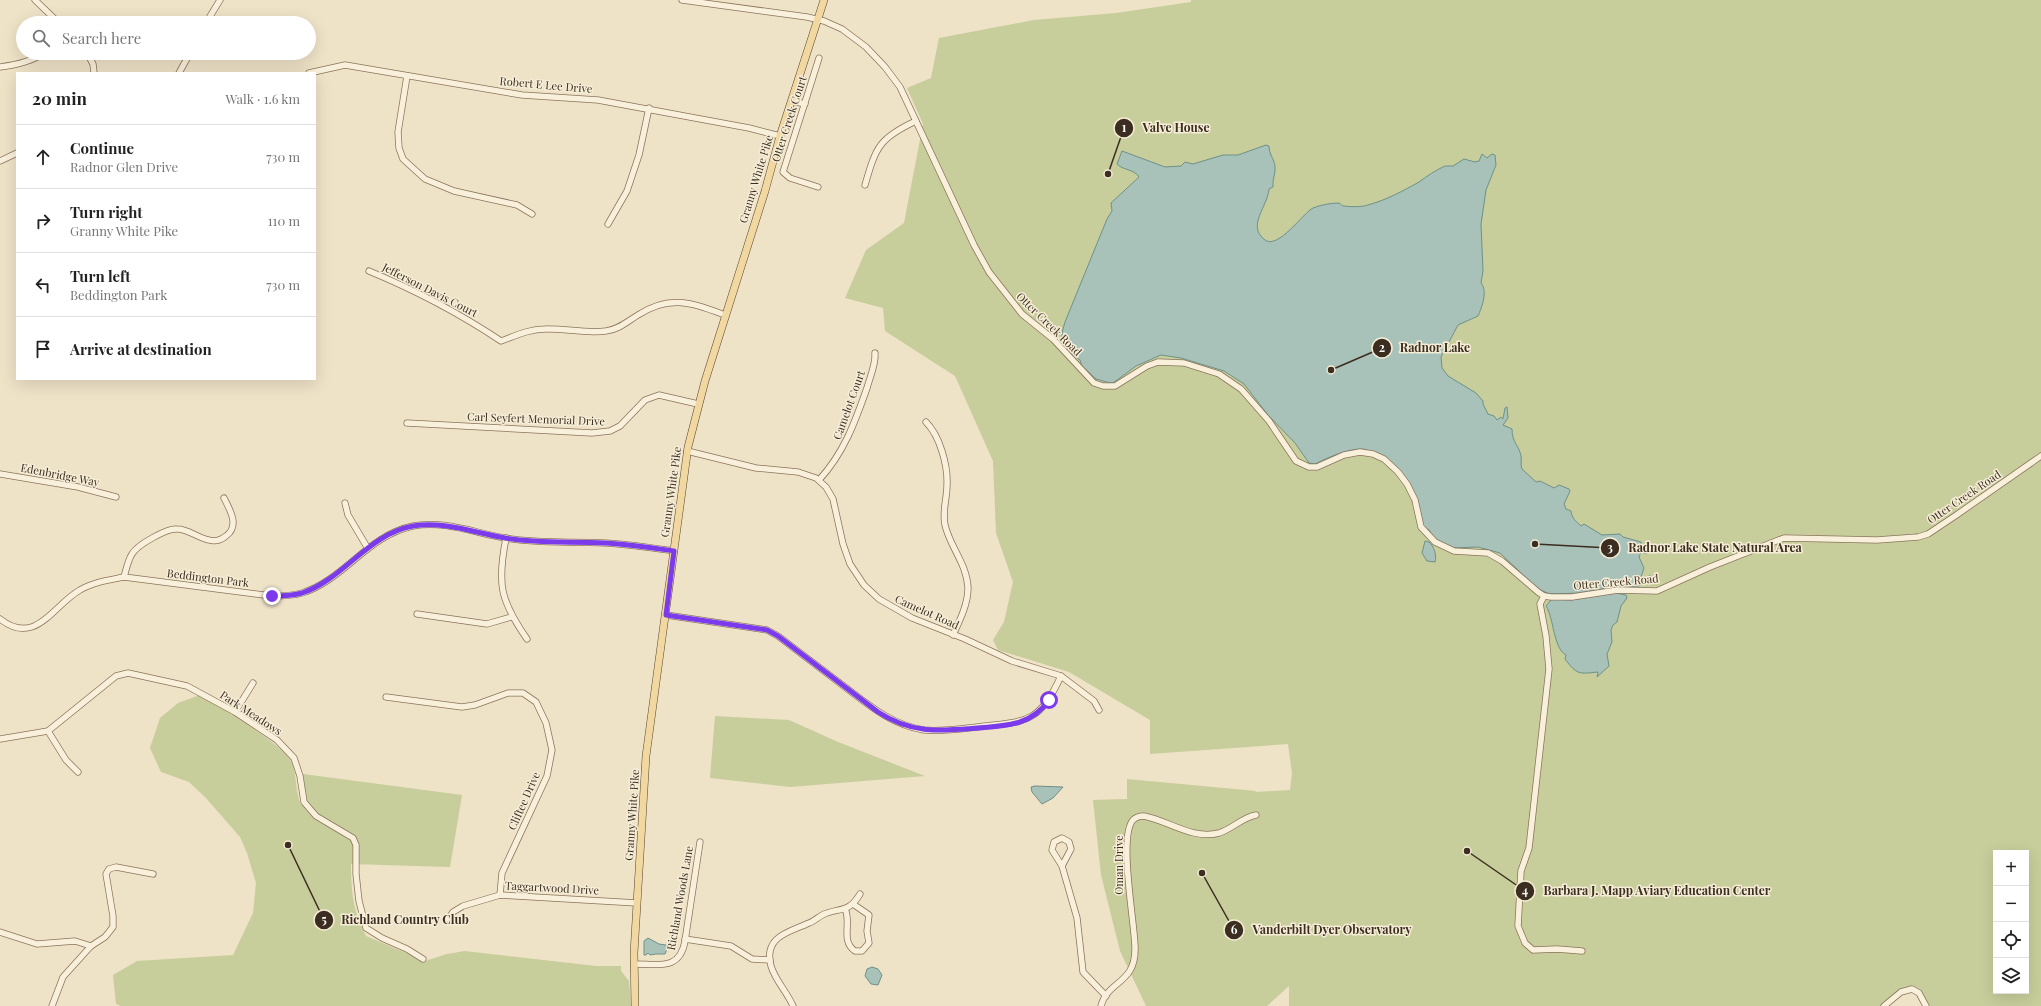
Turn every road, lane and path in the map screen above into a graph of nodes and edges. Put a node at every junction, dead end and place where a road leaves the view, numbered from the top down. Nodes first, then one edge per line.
1 (35, 0) edge
2 (220, 0) edge
3 (682, 0) edge
4 (824, 0) edge
5 (52, 16) edge
6 (210, 16) edge
7 (818, 19) junction
8 (819, 58) dead end
9 (31, 60) edge
10 (91, 60) edge
11 (186, 60) edge
12 (0, 67) edge
13 (94, 72) edge
14 (180, 72) edge
15 (314, 72) edge
16 (407, 76) junction
17 (792, 101) junction
18 (805, 104) junction
19 (649, 108) junction
20 (916, 121) junction
21 (780, 136) junction
22 (16, 153) edge
23 (0, 161) edge
24 (864, 185) dead end
25 (818, 187) dead end
26 (532, 214) dead end
27 (608, 224) dead end
28 (369, 271) dead end
29 (725, 315) junction
30 (875, 353) dead end
31 (698, 404) junction
32 (926, 422) dead end
33 (407, 423) dead end
34 (687, 451) junction
35 (2041, 456) edge
36 (0, 474) edge
37 (819, 480) junction
38 (116, 497) dead end
39 (224, 498) dead end
40 (344, 503) dead end
41 (506, 538) junction
42 (367, 547) junction
43 (674, 551) junction
44 (124, 577) junction
45 (1544, 596) junction
46 (417, 614) dead end
47 (666, 615) junction
48 (512, 617) junction
49 (0, 619) edge
50 (953, 635) junction
51 (527, 639) dead end
52 (1061, 676) junction
53 (253, 683) dead end
54 (386, 697) dead end
55 (1099, 710) dead end
56 (235, 712) junction
57 (48, 731) junction
58 (0, 739) edge
59 (78, 772) dead end
60 (1256, 815) dead end
61 (700, 842) dead end
62 (1062, 866) junction
63 (153, 874) dead end
64 (860, 894) dead end
65 (500, 895) junction
66 (637, 903) junction
67 (853, 904) junction
68 (845, 909) junction
69 (448, 919) dead end
70 (0, 932) edge
71 (685, 939) junction
72 (91, 946) junction
73 (1582, 952) dead end
74 (423, 959) dead end
75 (770, 960) junction
76 (634, 964) junction
77 (1106, 996) junction
78 (52, 1006) edge
79 (635, 1006) edge
80 (793, 1006) edge
81 (1101, 1006) edge
82 (1884, 1006) edge
83 (1926, 1006) edge

1 - 5 street
2 - 6 street
3 - 7 street, Otter Creek Road
4 - 7 main road, Granny White Pike
7 - 17 main road, Granny White Pike
7 - 20 street, Otter Creek Road
8 - 18 street, Otter Creek Court
9 - 12 street
10 - 13 street
11 - 14 street
15 - 16 street, Robert E Lee Drive
16 - 19 street, Robert E Lee Drive
16 - 26 street
17 - 18 street
17 - 21 main road, Granny White Pike
18 - 25 street, Otter Creek Court
19 - 21 street, Robert E Lee Drive
19 - 27 street
20 - 24 street
20 - 45 street, Otter Creek Road
21 - 29 main road, Granny White Pike
22 - 23 street
28 - 29 street, Jefferson Davis Court
29 - 31 main road, Granny White Pike
30 - 37 street, Camelot Court
31 - 33 street, Carl Seyfert Memorial Drive
31 - 34 main road, Granny White Pike
32 - 50 street
34 - 37 street
34 - 43 main road, Granny White Pike
35 - 45 street, Otter Creek Road
36 - 38 street, Edenbridge Way
37 - 50 street, Camelot Road
39 - 44 street
40 - 42 street
41 - 42 street, Beddington Park
41 - 43 street, Beddington Park
41 - 48 street
42 - 44 street, Beddington Park
43 - 47 main road, Granny White Pike
44 - 49 street, Beddington Park
45 - 73 street
46 - 48 street
47 - 52 street
47 - 66 main road, Granny White Pike
48 - 51 street
50 - 52 street, Camelot Road
52 - 55 street, Camelot Road
53 - 56 street
54 - 65 street, Cliftee Drive
56 - 57 street, Park Meadows
56 - 74 street, Park Meadows
57 - 58 street, Park Meadows
57 - 59 street
60 - 77 street, Oman Drive
61 - 71 street, Richland Woods Lane
62 - 62 street
62 - 77 street
63 - 72 street
64 - 67 street
65 - 66 street, Taggartwood Drive
65 - 69 street, Taggartwood Drive
66 - 76 main road, Granny White Pike
67 - 68 street
67 - 68 street
68 - 75 street
70 - 72 street
71 - 75 street
71 - 76 street, Richland Woods Lane
72 - 78 street
75 - 80 street
76 - 79 main road, Granny White Pike
77 - 81 street, Oman Drive
82 - 83 street

